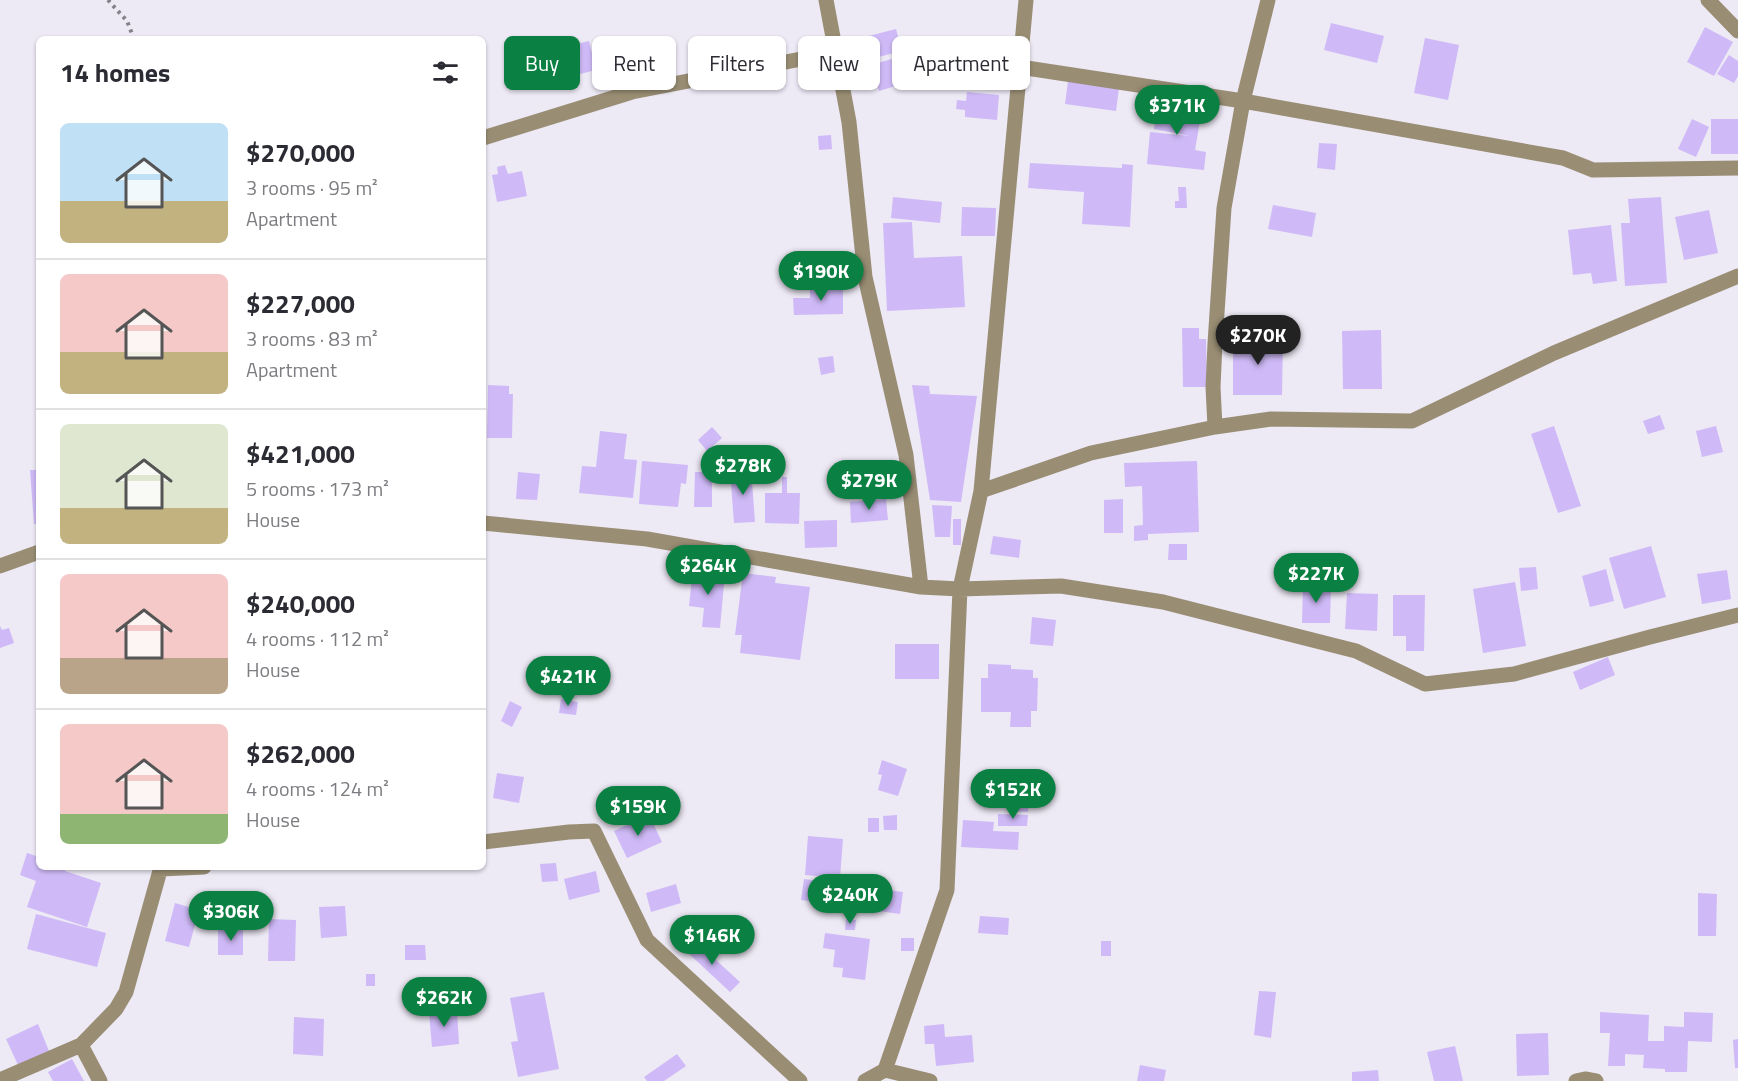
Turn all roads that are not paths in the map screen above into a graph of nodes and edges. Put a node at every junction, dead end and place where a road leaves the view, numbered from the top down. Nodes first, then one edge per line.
1 (826, 0) edge
2 (1026, 0) edge
3 (1268, 0) edge
4 (1708, 0) edge
5 (1738, 31) edge
6 (834, 36) edge
7 (1023, 36) edge
8 (798, 60) edge
9 (1030, 69) edge
10 (844, 90) edge
11 (1018, 90) edge
12 (1243, 101) junction
13 (486, 137) edge
14 (1738, 168) edge
15 (1738, 276) edge
16 (1215, 427) junction
17 (981, 491) junction
18 (486, 522) edge
19 (36, 553) edge
20 (0, 566) edge
21 (921, 587) junction
22 (960, 589) junction
23 (1738, 615) edge
24 (486, 843) edge
25 (160, 870) edge
26 (81, 1045) junction
27 (885, 1070) junction
28 (0, 1080) edge
29 (100, 1081) edge
30 (800, 1081) edge
31 (865, 1081) edge
32 (930, 1081) edge
33 (1576, 1081) edge
34 (1596, 1081) edge

1 - 6 street
2 - 7 street
3 - 12 street
4 - 5 street
8 - 13 street
9 - 12 street
10 - 21 street
11 - 17 street
12 - 14 street
12 - 16 street
15 - 16 street
16 - 17 street
17 - 22 street
18 - 21 street
19 - 20 street
21 - 22 street
22 - 23 street
22 - 27 street
24 - 30 street
25 - 26 street
26 - 28 street
26 - 29 street
27 - 31 street
27 - 32 street
33 - 34 street

